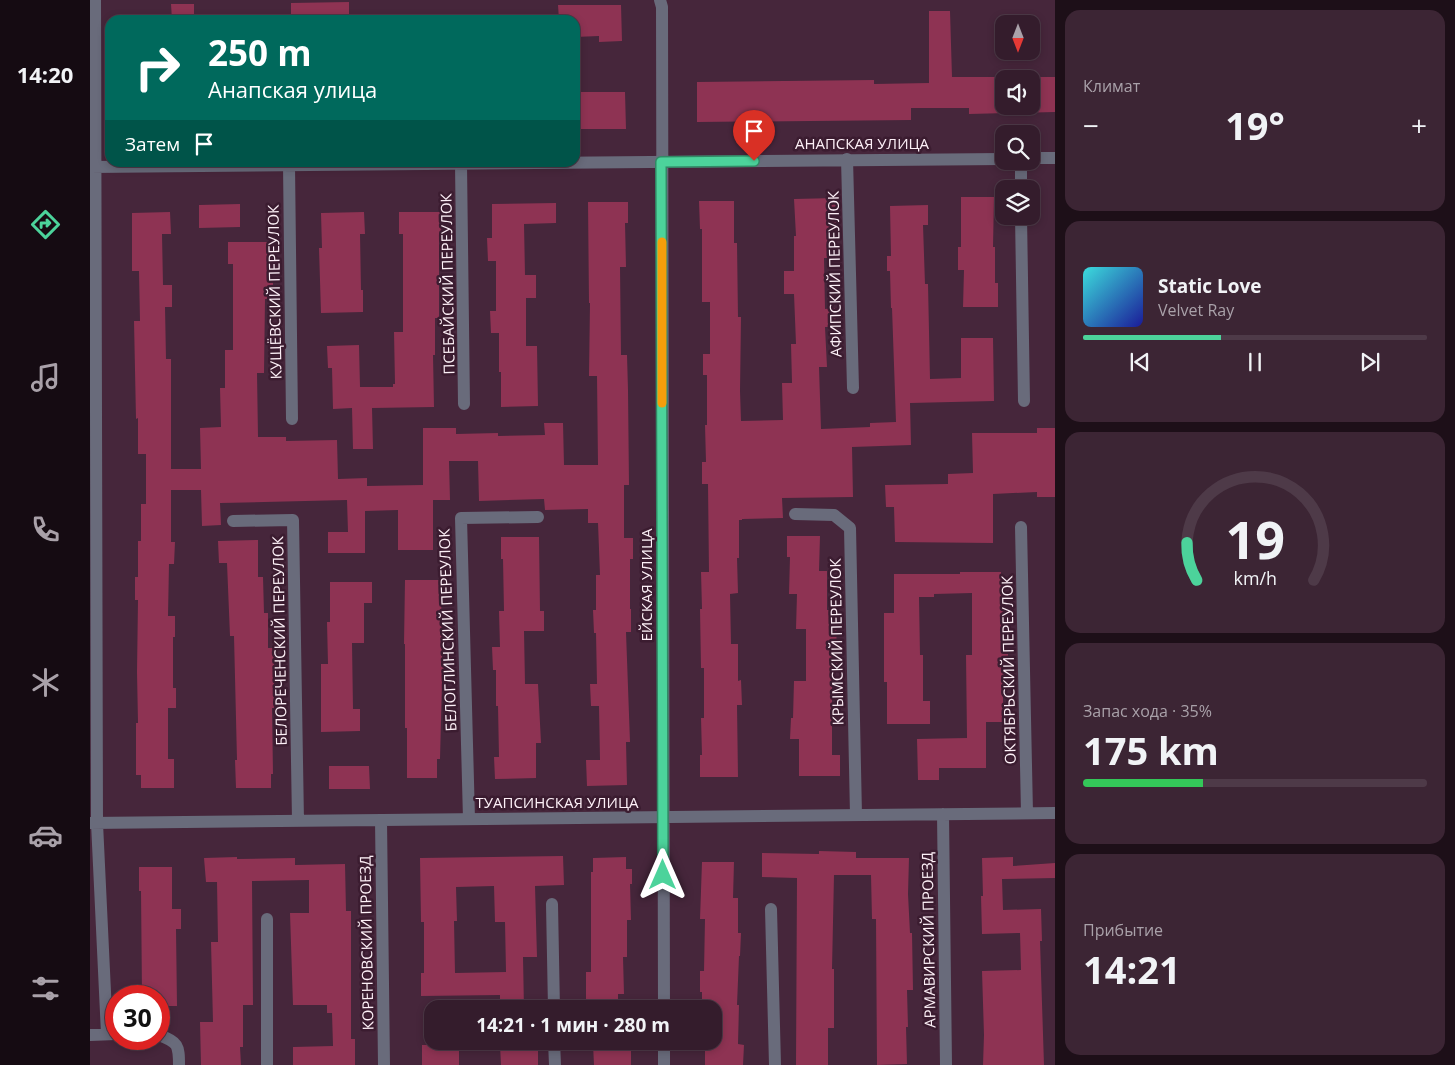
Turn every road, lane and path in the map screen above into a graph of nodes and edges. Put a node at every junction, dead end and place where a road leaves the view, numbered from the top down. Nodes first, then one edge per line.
1 (95, 0) edge
2 (660, 0) edge
3 (995, 158) edge
4 (1040, 158) edge
5 (1055, 158) edge
6 (847, 159) junction
7 (661, 162) junction
8 (580, 163) edge
9 (93, 167) edge
10 (289, 167) edge
11 (461, 167) edge
12 (1021, 225) edge
13 (853, 388) dead end
14 (1024, 401) dead end
15 (464, 404) dead end
16 (292, 418) dead end
17 (795, 514) dead end
18 (538, 517) dead end
19 (233, 521) dead end
20 (1021, 526) dead end
21 (1027, 813) junction
22 (1055, 813) edge
23 (943, 814) junction
24 (856, 815) junction
25 (663, 817) junction
26 (469, 819) junction
27 (381, 820) junction
28 (298, 821) junction
29 (94, 823) edge
30 (552, 904) dead end
31 (771, 909) dead end
32 (267, 919) dead end
33 (108, 985) edge
34 (554, 1000) edge
35 (664, 1000) edge
36 (105, 1034) edge
37 (90, 1035) edge
38 (170, 1039) edge
39 (554, 1050) edge
40 (664, 1050) edge
41 (179, 1065) edge
42 (267, 1065) edge
43 (384, 1065) edge
44 (554, 1065) edge
45 (664, 1065) edge
46 (775, 1065) edge
47 (946, 1065) edge

1 - 9 street
2 - 7 street, ЕЙСКАЯ УЛИЦА
3 - 6 street, АНАПСКАЯ УЛИЦА
4 - 5 street
6 - 7 street, АНАПСКАЯ УЛИЦА
6 - 13 street, АФИПСКИЙ ПЕРЕУЛОК
7 - 8 street, АНАПСКАЯ УЛИЦА
7 - 25 street, ЕЙСКАЯ УЛИЦА
9 - 29 street
10 - 16 street, КУЩЁВСКИЙ ПЕРЕУЛОК
11 - 15 street, ПСЕБАЙСКИЙ ПЕРЕУЛОК
12 - 14 street
17 - 24 street, КРЫМСКИЙ ПЕРЕУЛОК
18 - 26 street, БЕЛОГЛИНСКИЙ ПЕРЕУЛОК
19 - 28 street, БЕЛОРЕЧЕНСКИЙ ПЕРЕУЛОК
20 - 21 street, ОКТЯБРЬСКИЙ ПЕРЕУЛОК
21 - 22 street, ТУАПСИНСКАЯ УЛИЦА
21 - 23 street, ТУАПСИНСКАЯ УЛИЦА
23 - 24 street, ТУАПСИНСКАЯ УЛИЦА
23 - 47 street, АРМАВИРСКИЙ ПРОЕЗД
24 - 25 street, ТУАПСИНСКАЯ УЛИЦА
25 - 26 street, ТУАПСИНСКАЯ УЛИЦА
25 - 35 street, ЕЙСКАЯ УЛИЦА
26 - 27 street, ТУАПСИНСКАЯ УЛИЦА
27 - 28 street, ТУАПСИНСКАЯ УЛИЦА
27 - 43 street, КОРЕНОВСКИЙ ПРОЕЗД
28 - 29 street, ТУАПСИНСКАЯ УЛИЦА
29 - 33 street
30 - 34 street
31 - 46 street
32 - 42 street
36 - 37 street
38 - 41 street
39 - 44 street
40 - 45 street

